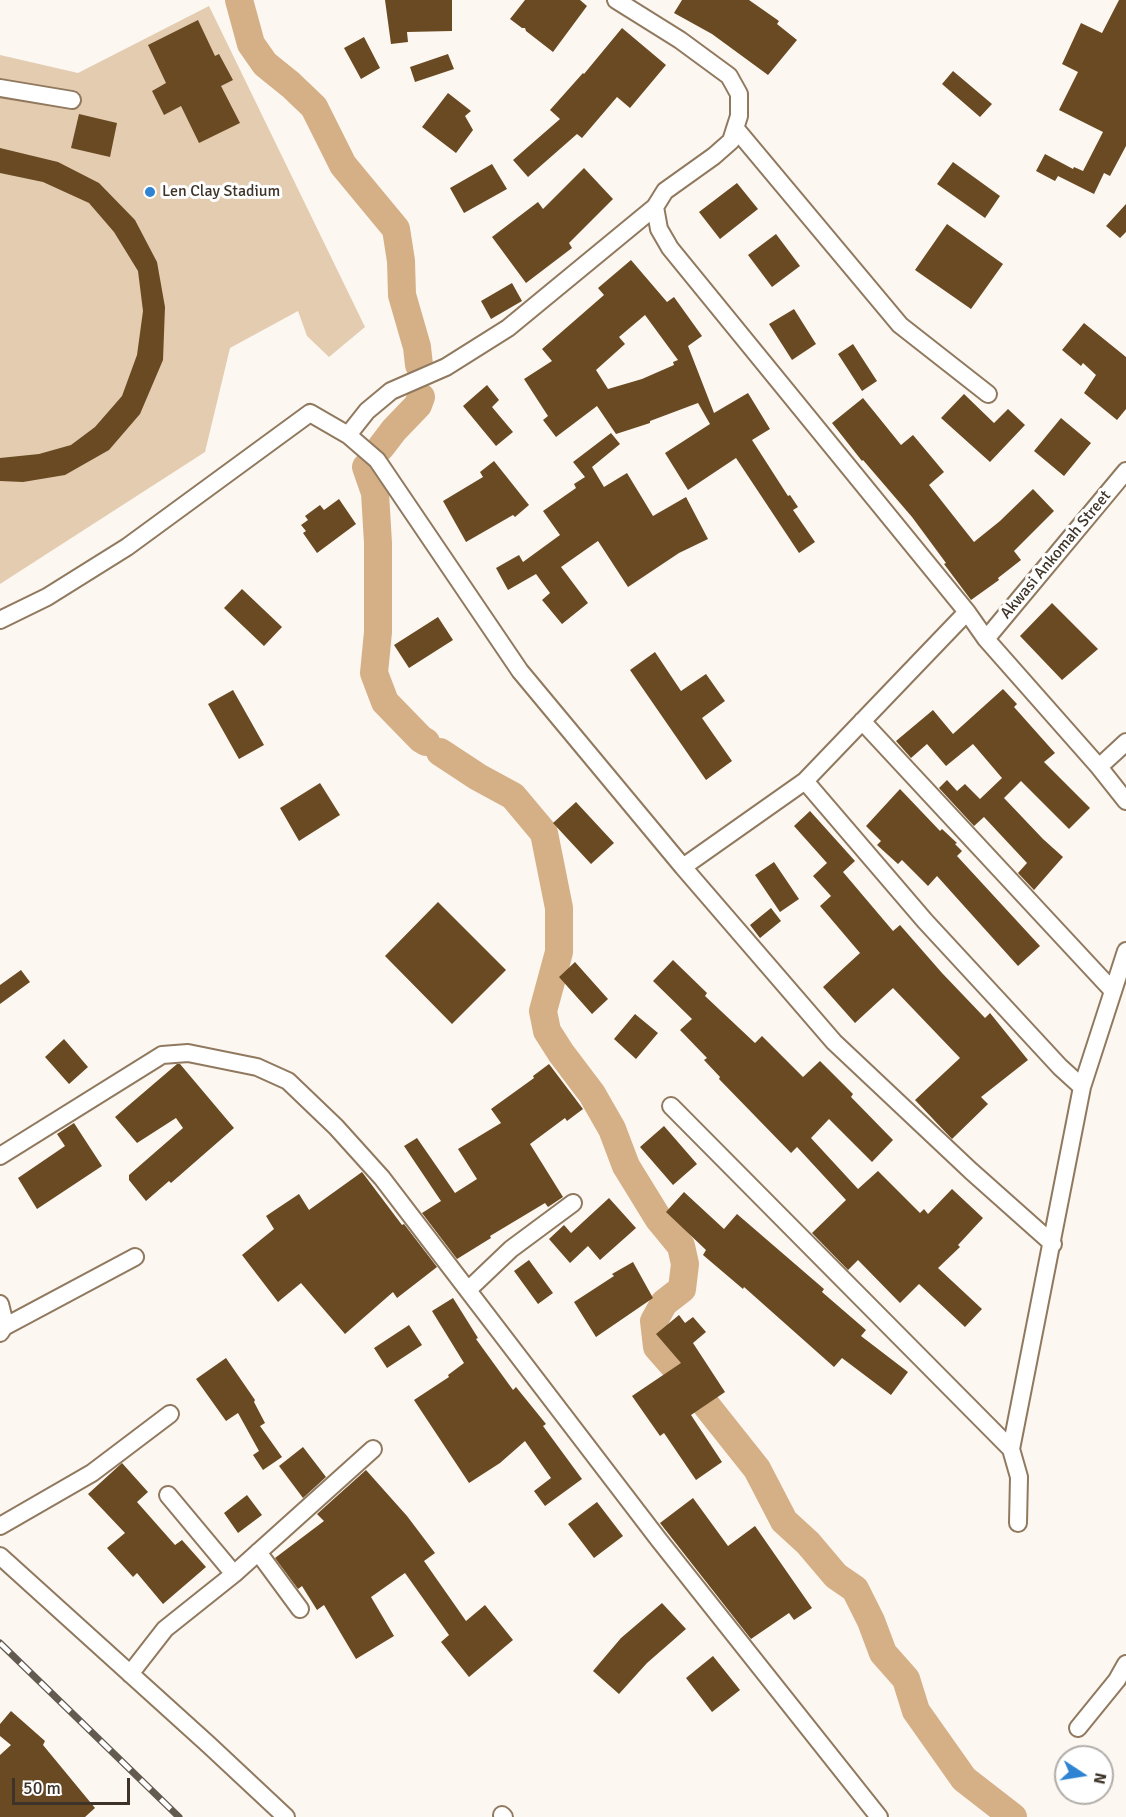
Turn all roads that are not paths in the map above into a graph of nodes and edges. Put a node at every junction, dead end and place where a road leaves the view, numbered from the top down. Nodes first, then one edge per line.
1 (616, 0) edge
2 (0, 88) edge
3 (72, 100) dead end
4 (736, 129) junction
5 (654, 207) junction
6 (988, 394) dead end
7 (348, 435) junction
8 (1126, 471) edge
9 (968, 612) junction
10 (0, 620) edge
11 (986, 639) junction
12 (862, 721) junction
13 (1126, 742) edge
14 (1099, 767) junction
15 (805, 781) junction
16 (1126, 801) edge
17 (683, 867) junction
18 (1126, 951) edge
19 (1113, 991) junction
20 (1082, 1087) junction
21 (670, 1106) dead end
22 (0, 1156) edge
23 (573, 1203) dead end
24 (1053, 1244) junction
25 (135, 1257) dead end
26 (468, 1290) junction
27 (0, 1304) edge
28 (2, 1330) edge
29 (170, 1414) dead end
30 (373, 1449) dead end
31 (1011, 1449) junction
32 (168, 1495) dead end
33 (1018, 1523) dead end
34 (0, 1526) edge
35 (258, 1552) junction
36 (0, 1556) edge
37 (234, 1574) junction
38 (300, 1609) dead end
39 (1126, 1664) edge
40 (130, 1674) junction
41 (1078, 1728) dead end
42 (286, 1817) edge
43 (879, 1817) edge

1 - 4 street
2 - 3 street
4 - 5 street
4 - 6 street
5 - 7 street
5 - 9 street
7 - 10 street
7 - 17 street
8 - 11 street, Akwasi Ankomah Street
9 - 11 street
9 - 12 street
11 - 14 street
12 - 15 street
12 - 19 street
13 - 14 street
14 - 16 street
15 - 17 street
15 - 20 street
17 - 24 street
18 - 19 street
19 - 20 street
20 - 24 street
21 - 31 street
22 - 26 street
23 - 26 street
24 - 31 street
25 - 28 street
26 - 43 street
27 - 28 street
29 - 34 street
30 - 35 street
31 - 33 street
32 - 37 street
35 - 37 street
35 - 38 street
36 - 40 street
37 - 40 street
39 - 41 street
40 - 42 street

